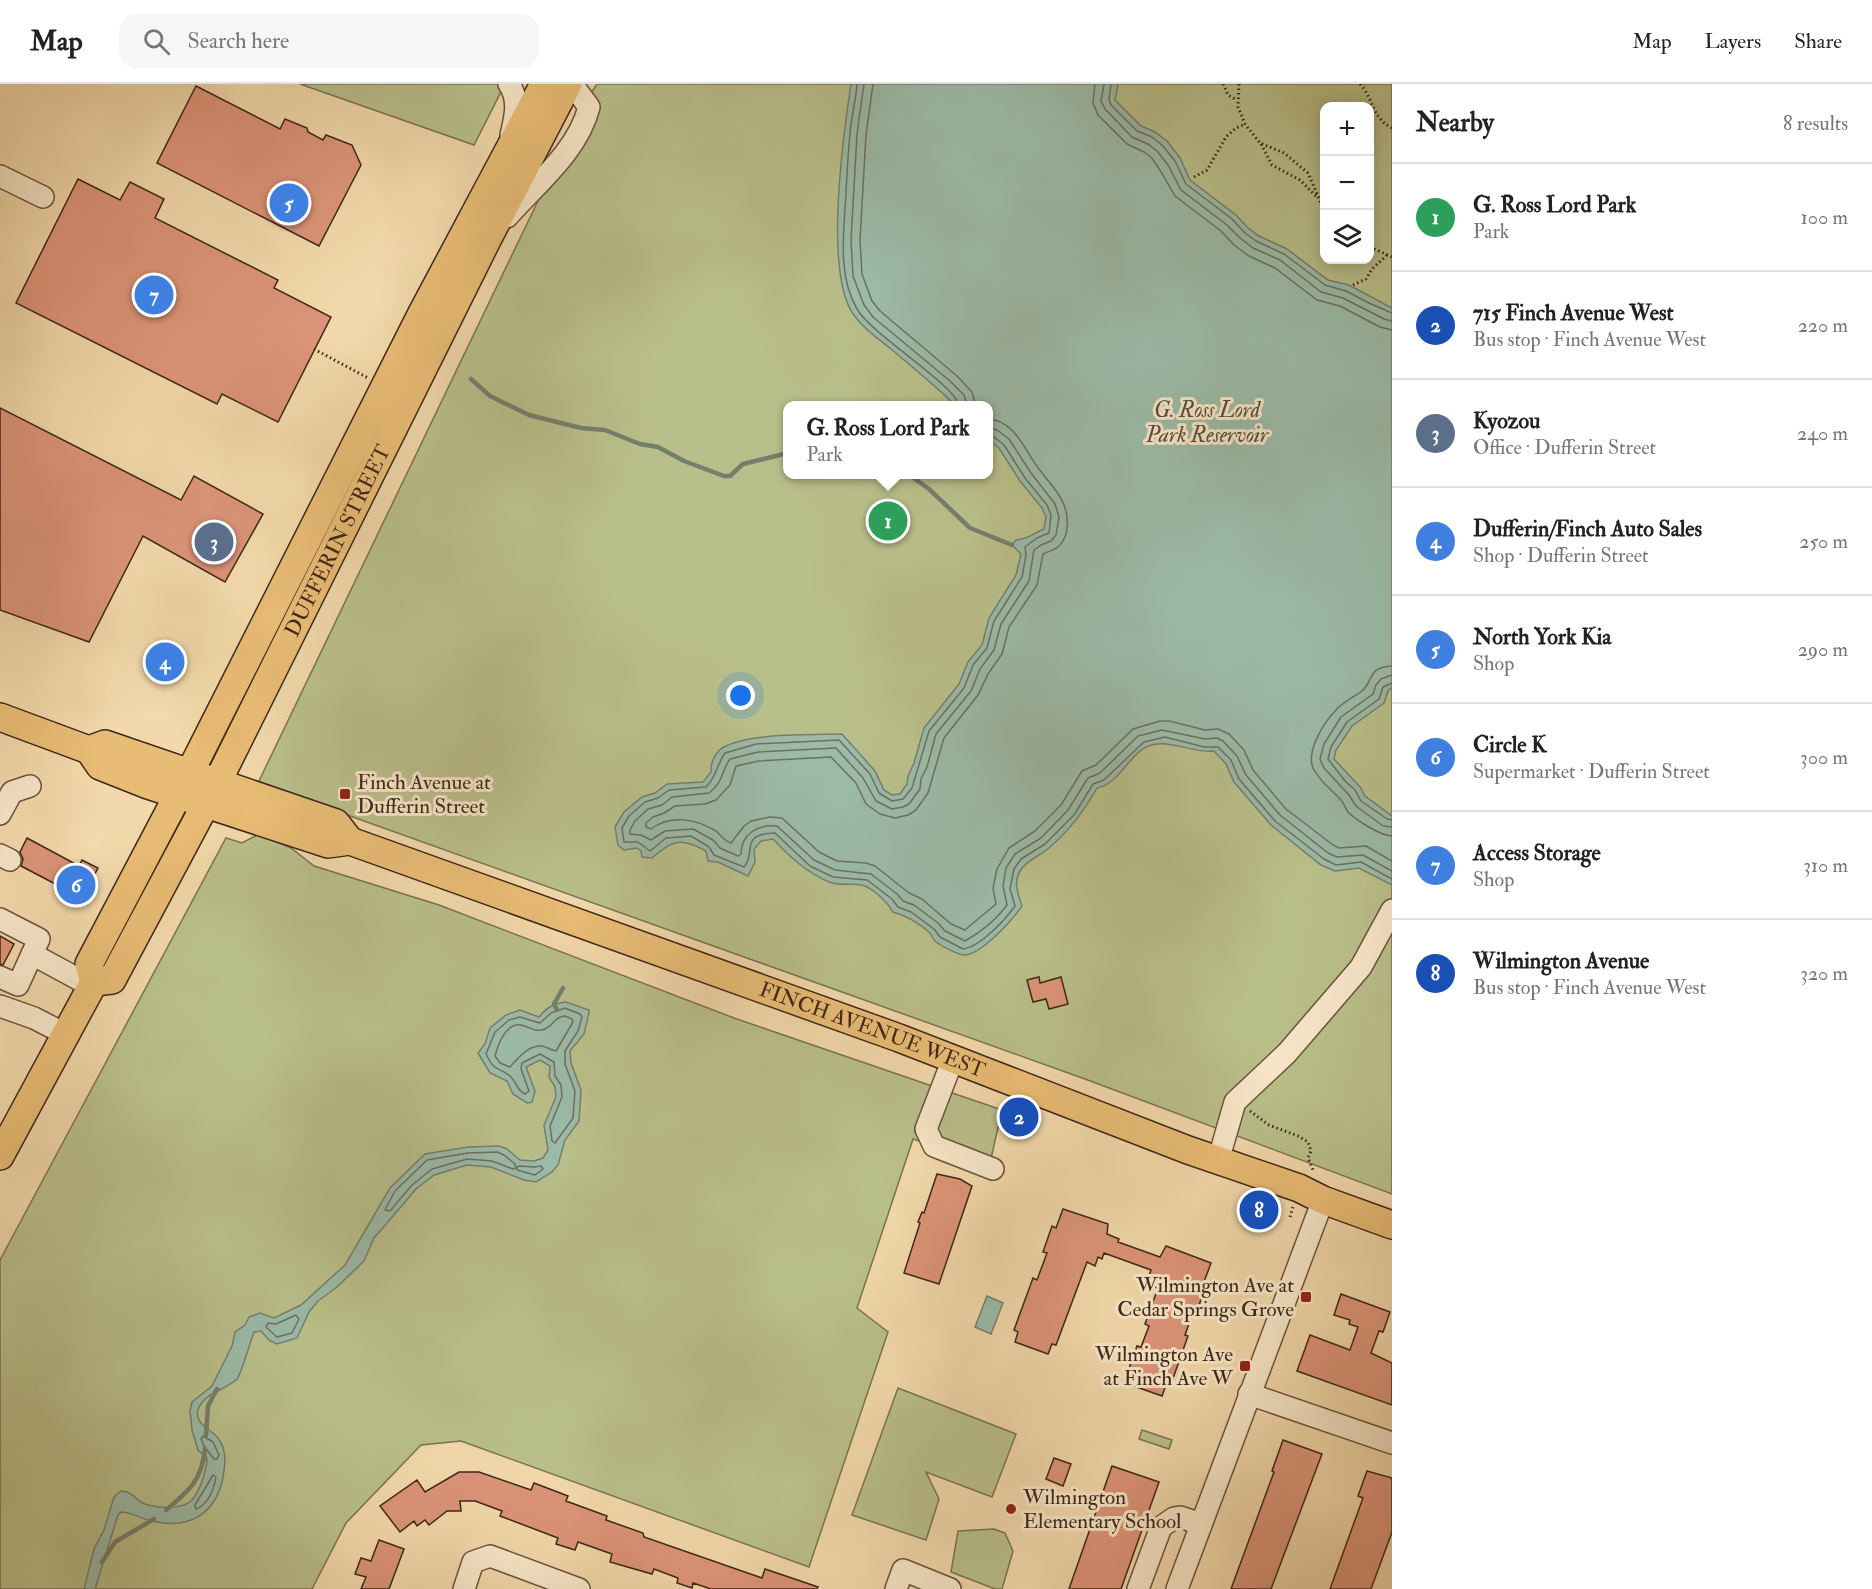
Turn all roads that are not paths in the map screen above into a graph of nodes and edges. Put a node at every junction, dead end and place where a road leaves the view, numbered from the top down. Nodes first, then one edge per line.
1 (509, 84) edge
2 (544, 84) edge
3 (570, 84) edge
4 (509, 148) junction
5 (0, 176) edge
6 (43, 197) dead end
7 (0, 717) edge
8 (184, 785) junction
9 (30, 786) dead end
10 (211, 793) junction
11 (0, 814) edge
12 (1392, 910) edge
13 (0, 919) edge
14 (32, 954) junction
15 (0, 977) edge
16 (92, 984) junction
17 (0, 1006) edge
18 (65, 1034) junction
19 (953, 1059) junction
20 (0, 1156) edge
21 (1218, 1161) junction
22 (993, 1169) dead end
23 (1323, 1200) junction
24 (1392, 1226) edge
25 (1249, 1394) junction
26 (1392, 1443) edge
27 (1201, 1524) junction
28 (464, 1589) edge
29 (579, 1589) edge
30 (896, 1589) edge
31 (950, 1589) edge
32 (1138, 1589) edge
33 (1177, 1589) edge

1 - 4 street
2 - 4 main road, DUFFERIN STREET
3 - 10 main road, DUFFERIN STREET
4 - 8 main road, DUFFERIN STREET
5 - 6 street
7 - 8 main road, FINCH AVENUE WEST
8 - 10 main road, FINCH AVENUE WEST
8 - 16 main road, DUFFERIN STREET
9 - 11 street
10 - 16 main road, DUFFERIN STREET
10 - 19 main road, FINCH AVENUE WEST
12 - 21 street
13 - 14 street
14 - 15 street
14 - 16 street
16 - 18 main road, DUFFERIN STREET
17 - 18 street
18 - 20 main road, DUFFERIN STREET
19 - 21 main road, FINCH AVENUE WEST
19 - 22 street
21 - 23 main road, FINCH AVENUE WEST
23 - 24 main road, FINCH AVENUE WEST
23 - 25 street
25 - 26 street
25 - 27 street
27 - 32 street
27 - 33 street
28 - 29 street
30 - 31 street

